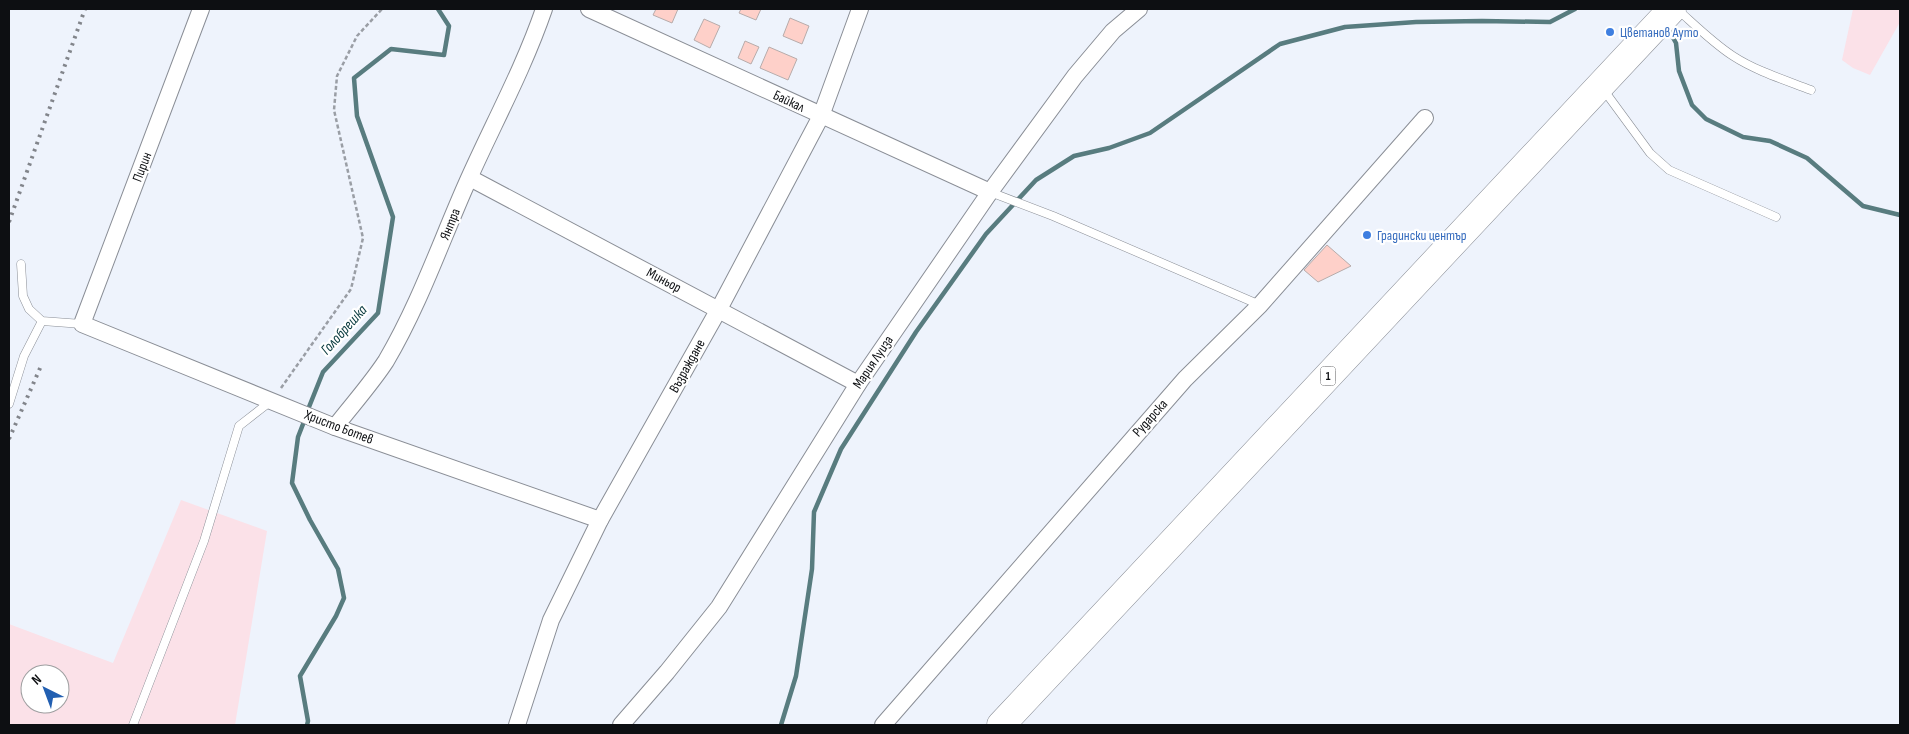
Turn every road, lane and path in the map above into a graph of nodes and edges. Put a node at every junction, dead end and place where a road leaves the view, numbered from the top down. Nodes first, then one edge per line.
1 (201, 9) edge
2 (382, 9) edge
3 (544, 9) edge
4 (588, 9) edge
5 (860, 9) edge
6 (1139, 9) edge
7 (1669, 14) edge
8 (1601, 85) junction
9 (1811, 90) dead end
10 (821, 116) junction
11 (1425, 118) dead end
12 (470, 178) junction
13 (998, 195) junction
14 (1776, 217) dead end
15 (21, 264) dead end
16 (1260, 305) junction
17 (719, 309) junction
18 (42, 321) junction
19 (82, 324) junction
20 (858, 384) junction
21 (9, 404) edge
22 (278, 404) junction
23 (331, 425) junction
24 (600, 520) junction
25 (132, 725) edge
26 (517, 725) edge
27 (621, 725) edge
28 (883, 725) edge
29 (1001, 725) edge

1 - 19 street, Пирин
2 - 22 path
3 - 12 street, Янтра
4 - 10 street, Байкал
5 - 10 street, Възраждане
6 - 13 street, Мария Луиза
7 - 8 highway, 1
7 - 9 lane
8 - 14 lane
8 - 29 highway, 1
10 - 13 street, Байкал
10 - 17 street, Възраждане
11 - 16 street, Рударска
12 - 17 street, Миньор
12 - 23 street, Янтра
13 - 16 lane
13 - 20 street, Мария Луиза
15 - 18 lane
16 - 28 street, Рударска
17 - 20 street, Миньор
17 - 24 street, Възраждане
18 - 19 lane
18 - 21 lane
19 - 22 street, Христо Ботев
20 - 27 street, Мария Луиза
22 - 23 street, Христо Ботев
22 - 25 lane
23 - 24 street, Христо Ботев
24 - 26 street, Възраждане

